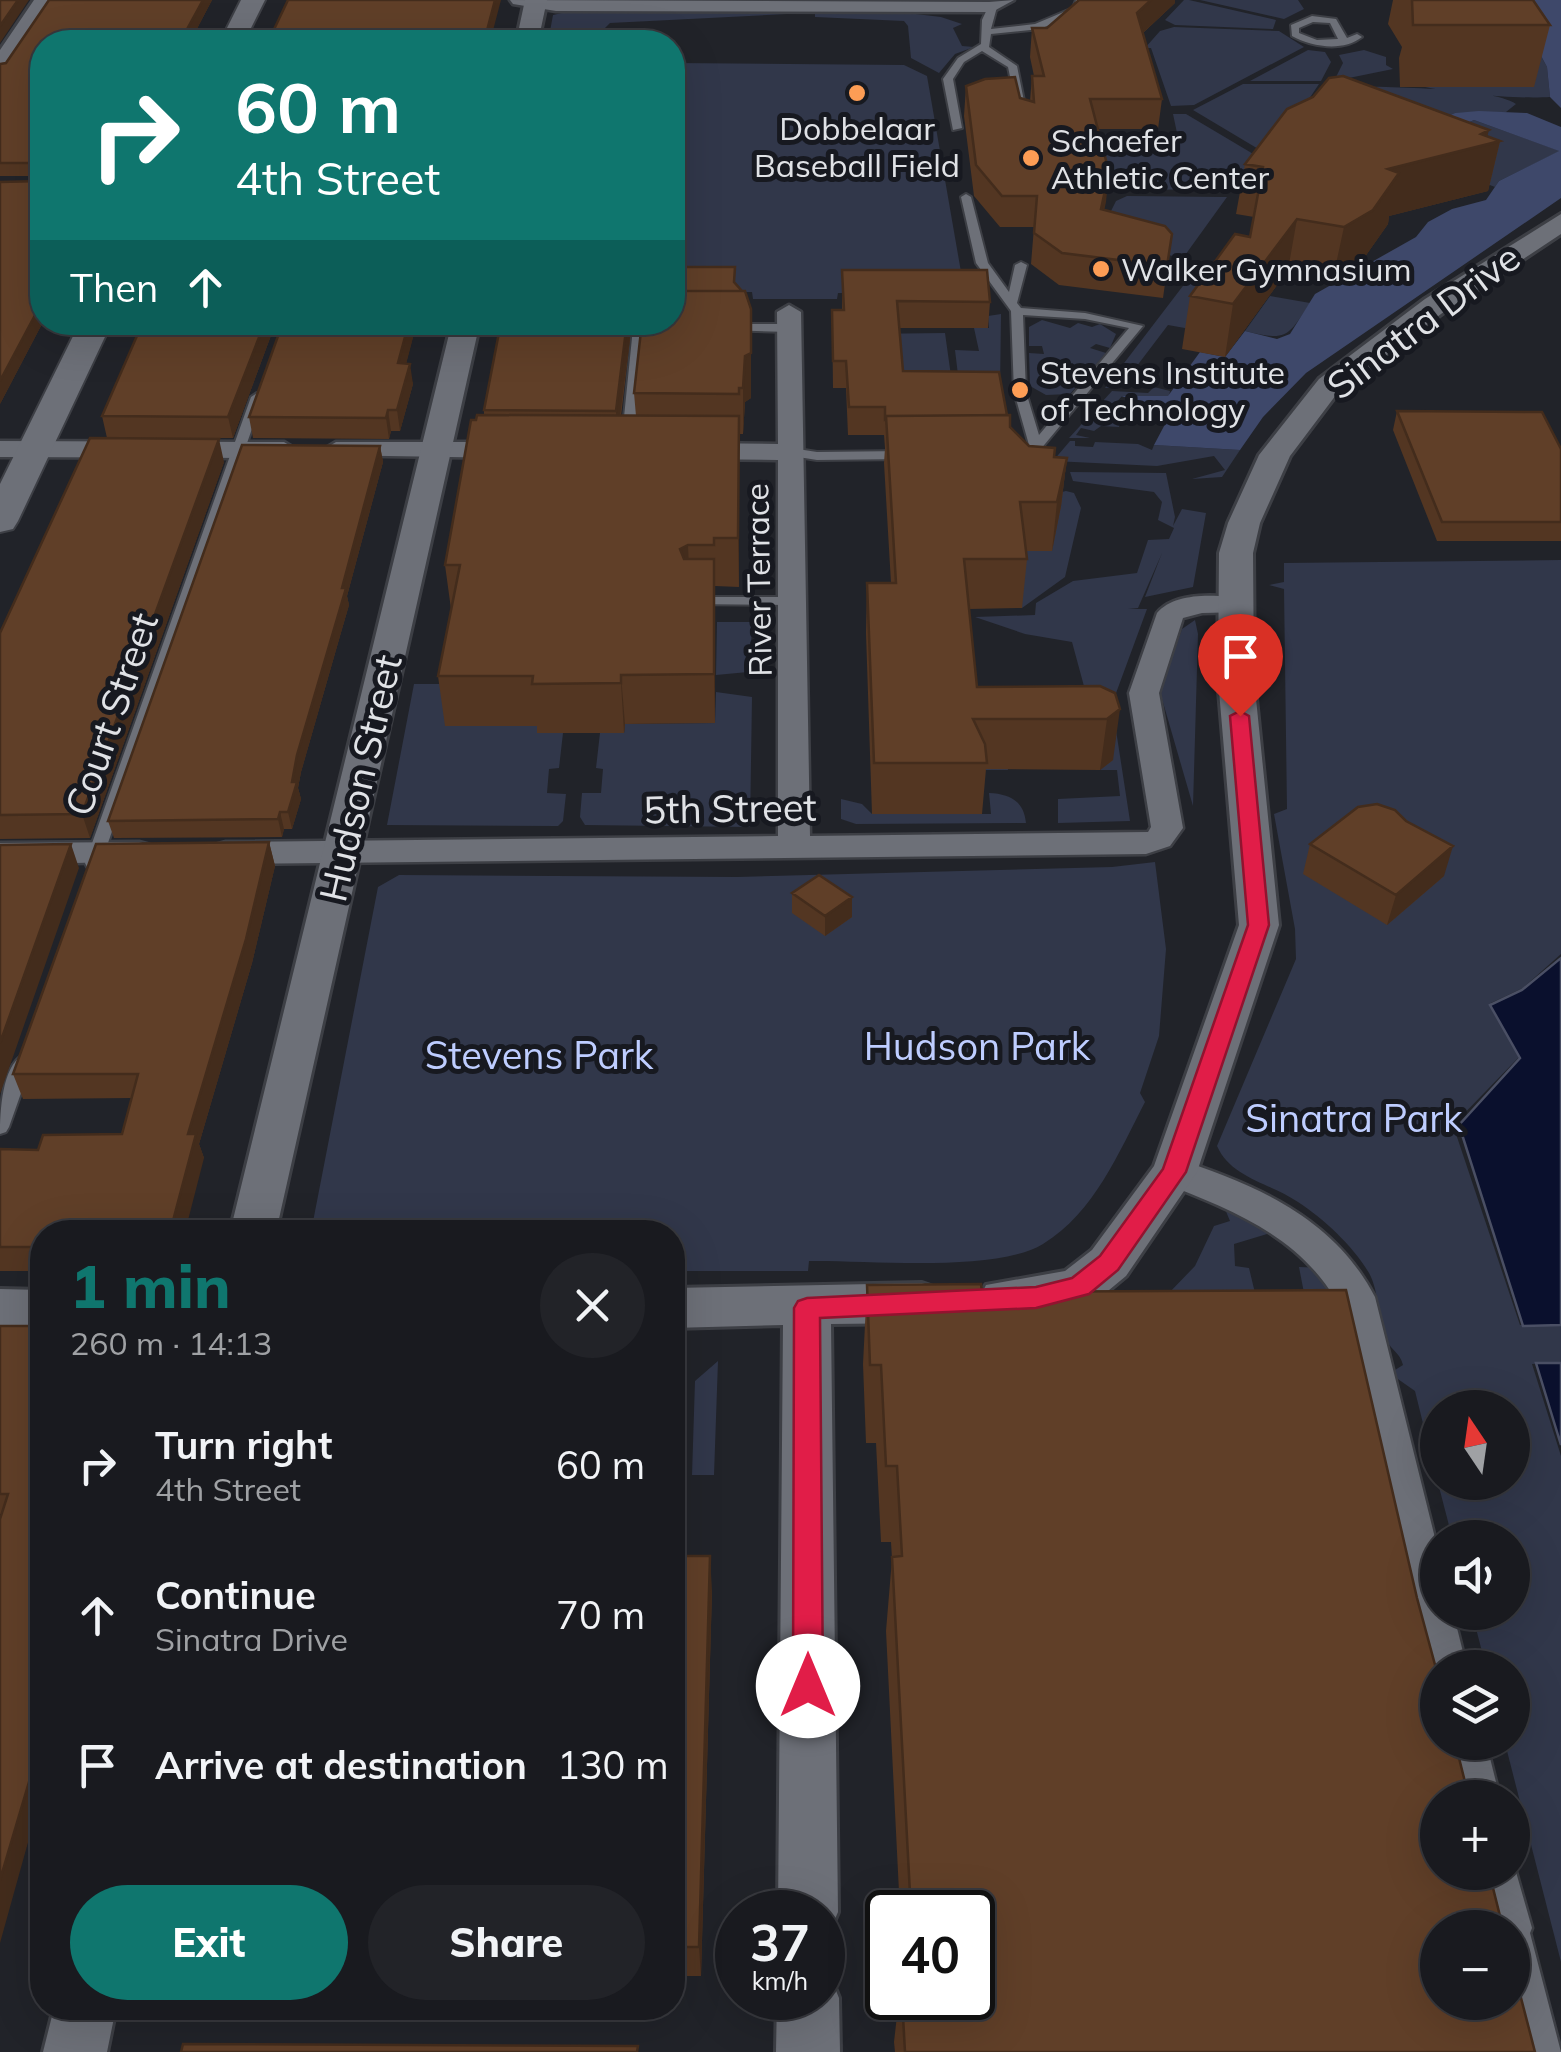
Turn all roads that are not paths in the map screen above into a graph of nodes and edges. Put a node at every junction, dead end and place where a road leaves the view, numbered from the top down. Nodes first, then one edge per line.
1 (45, 0) edge
2 (253, 0) edge
3 (1081, 0) edge
4 (530, 1) edge
5 (800, 3) edge
6 (998, 4) edge
7 (1336, 22) junction
8 (238, 30) edge
9 (528, 30) edge
10 (985, 32) junction
11 (1344, 42) junction
12 (983, 48) junction
13 (0, 68) edge
14 (1026, 127) edge
15 (957, 128) dead end
16 (966, 198) dead end
17 (1561, 222) edge
18 (1022, 265) dead end
19 (1014, 306) junction
20 (789, 320) joint
21 (710, 328) edge
22 (88, 335) edge
23 (463, 335) edge
24 (639, 335) edge
25 (266, 373) edge
26 (1036, 447) junction
27 (17, 449) edge
28 (435, 449) junction
29 (238, 450) junction
30 (546, 450) edge
31 (636, 450) joint
32 (791, 452) junction
33 (914, 455) edge
34 (992, 455) edge
35 (0, 520) edge
36 (691, 601) edge
37 (793, 601) junction
38 (1236, 606) junction
39 (792, 847) junction
40 (344, 852) junction
41 (0, 854) edge
42 (96, 854) junction
43 (84, 887) edge
44 (26, 1053) edge
45 (0, 1127) edge
46 (1174, 1172) junction
47 (257, 1220) edge
48 (685, 1308) edge
49 (807, 1308) junction
50 (0, 1309) edge
51 (30, 1309) edge
52 (1440, 1650) edge
53 (808, 1890) edge
54 (82, 2020) edge
55 (808, 2020) edge
56 (1529, 2020) edge
57 (75, 2052) edge
58 (808, 2052) edge
59 (1537, 2052) edge

1 - 13 street
2 - 8 main road
3 - 10 lane
4 - 5 street
4 - 9 street
5 - 6 street
6 - 10 lane
7 - 11 lane
7 - 11 lane
7 - 11 lane
10 - 12 lane
12 - 14 lane
12 - 15 lane
16 - 19 lane
17 - 38 street, Sinatra Drive
18 - 19 lane
19 - 26 lane
19 - 26 lane
20 - 21 lane
20 - 32 street, River Terrace
22 - 27 main road
23 - 28 street, Hudson Street
24 - 31 lane
25 - 29 lane, Court Street
26 - 34 lane
27 - 29 street
27 - 35 main road
28 - 29 street
28 - 30 street
28 - 40 street, Hudson Street
29 - 42 lane, Court Street
31 - 32 street
32 - 33 lane
32 - 37 street, River Terrace
36 - 37 lane
37 - 39 street, River Terrace
38 - 39 street, 5th Street
38 - 46 street, Sinatra Drive
39 - 40 street, 5th Street
40 - 42 street, 5th Street
40 - 47 street, Hudson Street
41 - 42 street, 5th Street
42 - 43 lane, Court Street
44 - 45 lane
46 - 49 street, Sinatra Drive
46 - 52 street
48 - 49 street, Sinatra Drive
49 - 53 street
50 - 51 street
54 - 57 street
55 - 58 street
56 - 59 street

